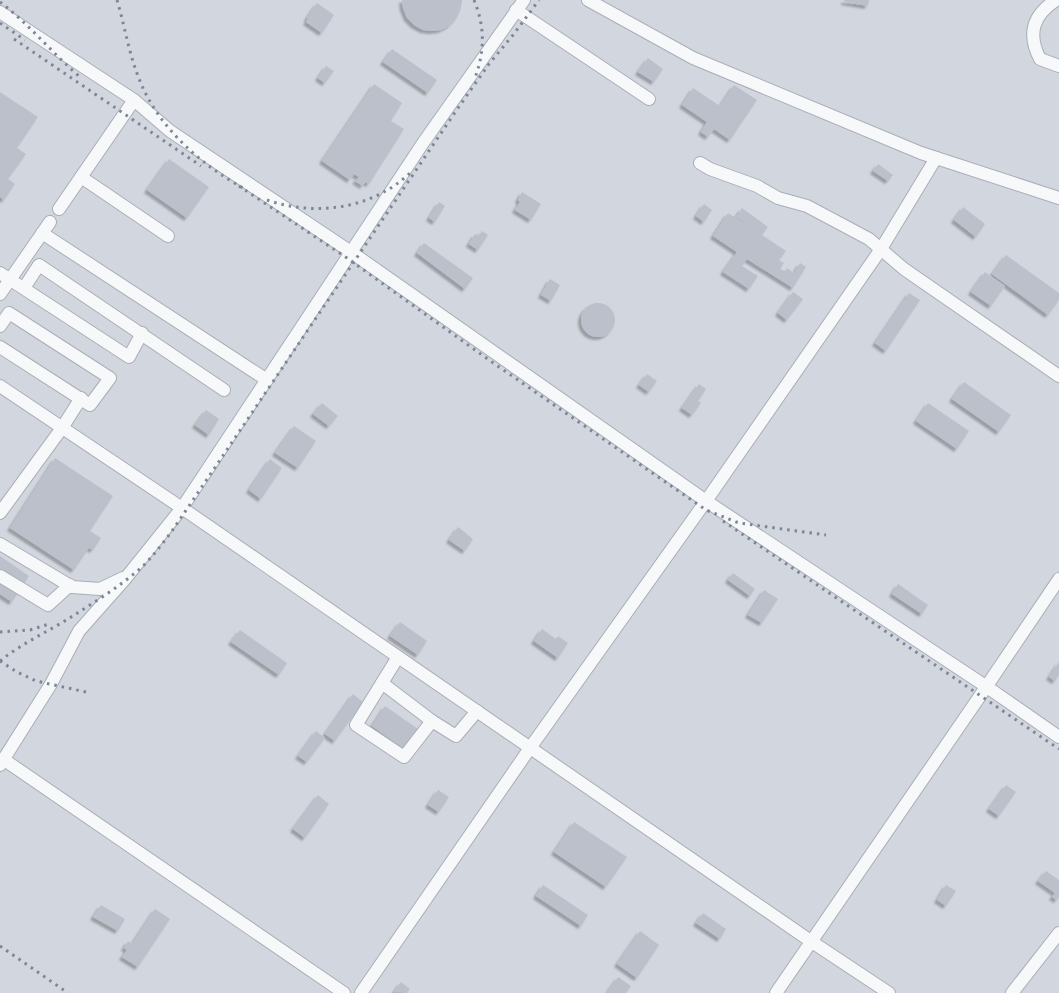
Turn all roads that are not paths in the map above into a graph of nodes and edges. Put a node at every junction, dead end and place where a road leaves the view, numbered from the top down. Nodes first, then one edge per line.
1 (588, 0) edge
2 (1056, 0) edge
3 (520, 5) edge
4 (0, 12) edge
5 (1059, 66) edge
6 (649, 99) dead end
7 (134, 100) junction
8 (936, 158) junction
9 (700, 163) dead end
10 (81, 177) junction
11 (1059, 198) edge
12 (59, 209) dead end
13 (168, 236) dead end
14 (881, 249) junction
15 (351, 252) junction
16 (5, 276) edge
17 (24, 288) junction
18 (0, 294) edge
19 (0, 326) edge
20 (142, 333) junction
21 (0, 347) edge
22 (1059, 376) edge
23 (267, 380) junction
24 (0, 386) edge
25 (224, 390) dead end
26 (81, 398) junction
27 (62, 428) junction
28 (706, 501) junction
29 (182, 508) junction
30 (0, 513) edge
31 (0, 544) edge
32 (0, 576) edge
33 (128, 576) junction
34 (1059, 579) edge
35 (70, 585) junction
36 (398, 657) junction
37 (382, 683) junction
38 (987, 687) junction
39 (477, 711) junction
40 (432, 721) junction
41 (1059, 737) edge
42 (530, 748) junction
43 (1, 762) edge
44 (1059, 933) edge
45 (812, 942) junction
46 (344, 993) edge
47 (362, 993) edge
48 (776, 993) edge
49 (889, 993) edge
50 (1012, 993) edge

1 - 8 lane
2 - 5 lane
3 - 6 lane
3 - 15 lane
4 - 7 lane
7 - 10 lane
7 - 15 lane
8 - 11 lane
8 - 14 lane
9 - 14 lane
10 - 12 lane
10 - 13 lane
14 - 22 lane
14 - 28 lane
15 - 23 lane
15 - 28 lane
16 - 17 lane
16 - 18 lane
16 - 23 lane
17 - 20 lane
17 - 20 lane
19 - 26 lane
20 - 25 lane
21 - 26 lane
23 - 29 lane
24 - 27 lane
26 - 27 lane
27 - 29 lane
27 - 30 lane
28 - 38 lane
28 - 42 lane
29 - 33 lane
29 - 36 lane
31 - 35 lane
32 - 35 lane
33 - 35 lane
33 - 43 lane
34 - 38 lane
36 - 37 lane
36 - 39 lane
37 - 40 lane
37 - 40 lane
38 - 41 lane
38 - 45 lane
39 - 40 lane
39 - 42 lane
42 - 45 lane
42 - 47 lane
43 - 46 lane
44 - 50 lane
45 - 48 lane
45 - 49 lane

